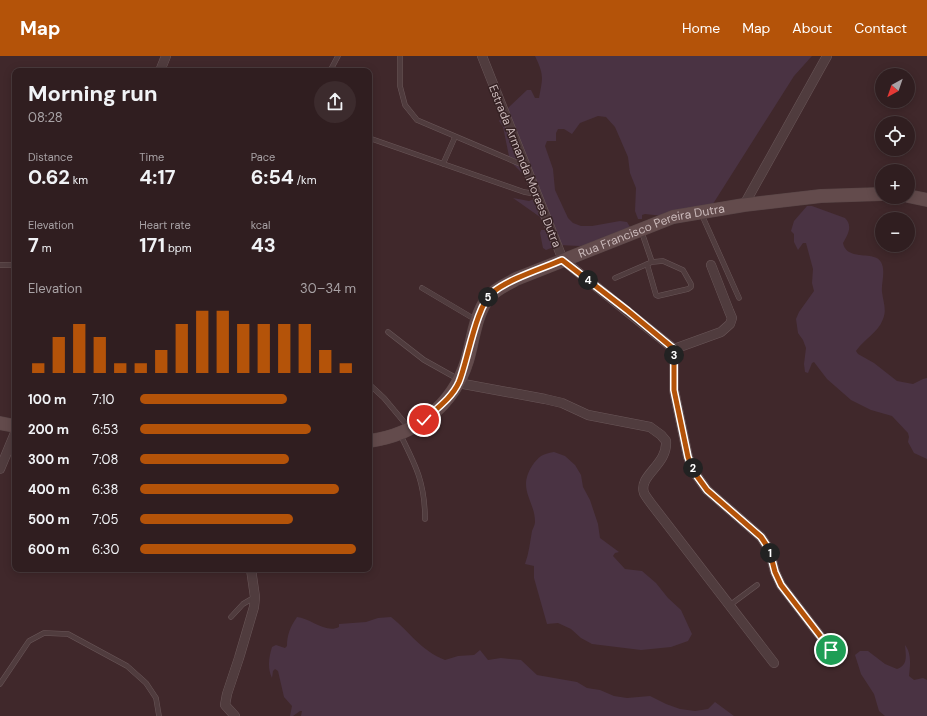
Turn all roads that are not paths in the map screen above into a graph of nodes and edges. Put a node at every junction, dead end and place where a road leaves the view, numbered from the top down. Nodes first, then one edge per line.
1 (166, 56) edge
2 (338, 56) edge
3 (400, 56) edge
4 (482, 56) edge
5 (827, 56) edge
6 (161, 68) edge
7 (332, 68) edge
8 (455, 137) junction
9 (372, 139) edge
10 (443, 164) junction
11 (526, 167) junction
12 (536, 194) junction
13 (875, 194) edge
14 (915, 197) edge
15 (927, 200) edge
16 (744, 205) junction
17 (700, 212) junction
18 (641, 229) junction
19 (562, 260) junction
20 (652, 262) junction
21 (0, 264) edge
22 (647, 264) junction
23 (12, 265) edge
24 (711, 265) dead end
25 (616, 278) dead end
26 (422, 288) dead end
27 (739, 298) dead end
28 (477, 321) junction
29 (388, 332) dead end
30 (674, 349) junction
31 (459, 382) junction
32 (372, 387) edge
33 (0, 423) edge
34 (12, 425) edge
35 (405, 432) junction
36 (12, 440) edge
37 (372, 441) edge
38 (0, 469) edge
39 (425, 519) dead end
40 (251, 572) edge
41 (757, 585) dead end
42 (255, 597) junction
43 (729, 605) junction
44 (231, 617) dead end
45 (831, 650) dead end
46 (774, 664) dead end
47 (0, 684) edge
48 (159, 716) edge
49 (235, 716) edge

1 - 6 street
2 - 7 lane
3 - 8 lane
4 - 11 street, Estrada Armanda Moraes Dutra
5 - 16 street
8 - 10 lane
8 - 11 lane
9 - 10 lane
10 - 12 lane
11 - 12 street, Estrada Armanda Moraes Dutra
12 - 19 street, Estrada Armanda Moraes Dutra
13 - 16 main road, Rua Francisco Pereira Dutra
14 - 15 main road
16 - 17 main road, Rua Francisco Pereira Dutra
17 - 18 main road, Rua Francisco Pereira Dutra
17 - 27 lane
18 - 19 main road, Rua Francisco Pereira Dutra
18 - 20 lane
19 - 28 main road, Rua Francisco Pereira Dutra
19 - 30 street, Estrada Armanda Moraes Dutra
20 - 22 lane
20 - 22 lane
21 - 23 lane
22 - 25 lane
24 - 30 street
26 - 28 lane
28 - 31 main road, Rua Francisco Pereira Dutra
29 - 31 lane
30 - 45 street
31 - 35 main road, Rua Francisco Pereira Dutra
31 - 43 street
32 - 35 lane
33 - 34 main road
35 - 37 main road, Rua Francisco Pereira Dutra
35 - 39 lane
36 - 38 street
40 - 42 street
41 - 43 lane
42 - 44 lane
42 - 49 street
43 - 46 street
47 - 48 lane

